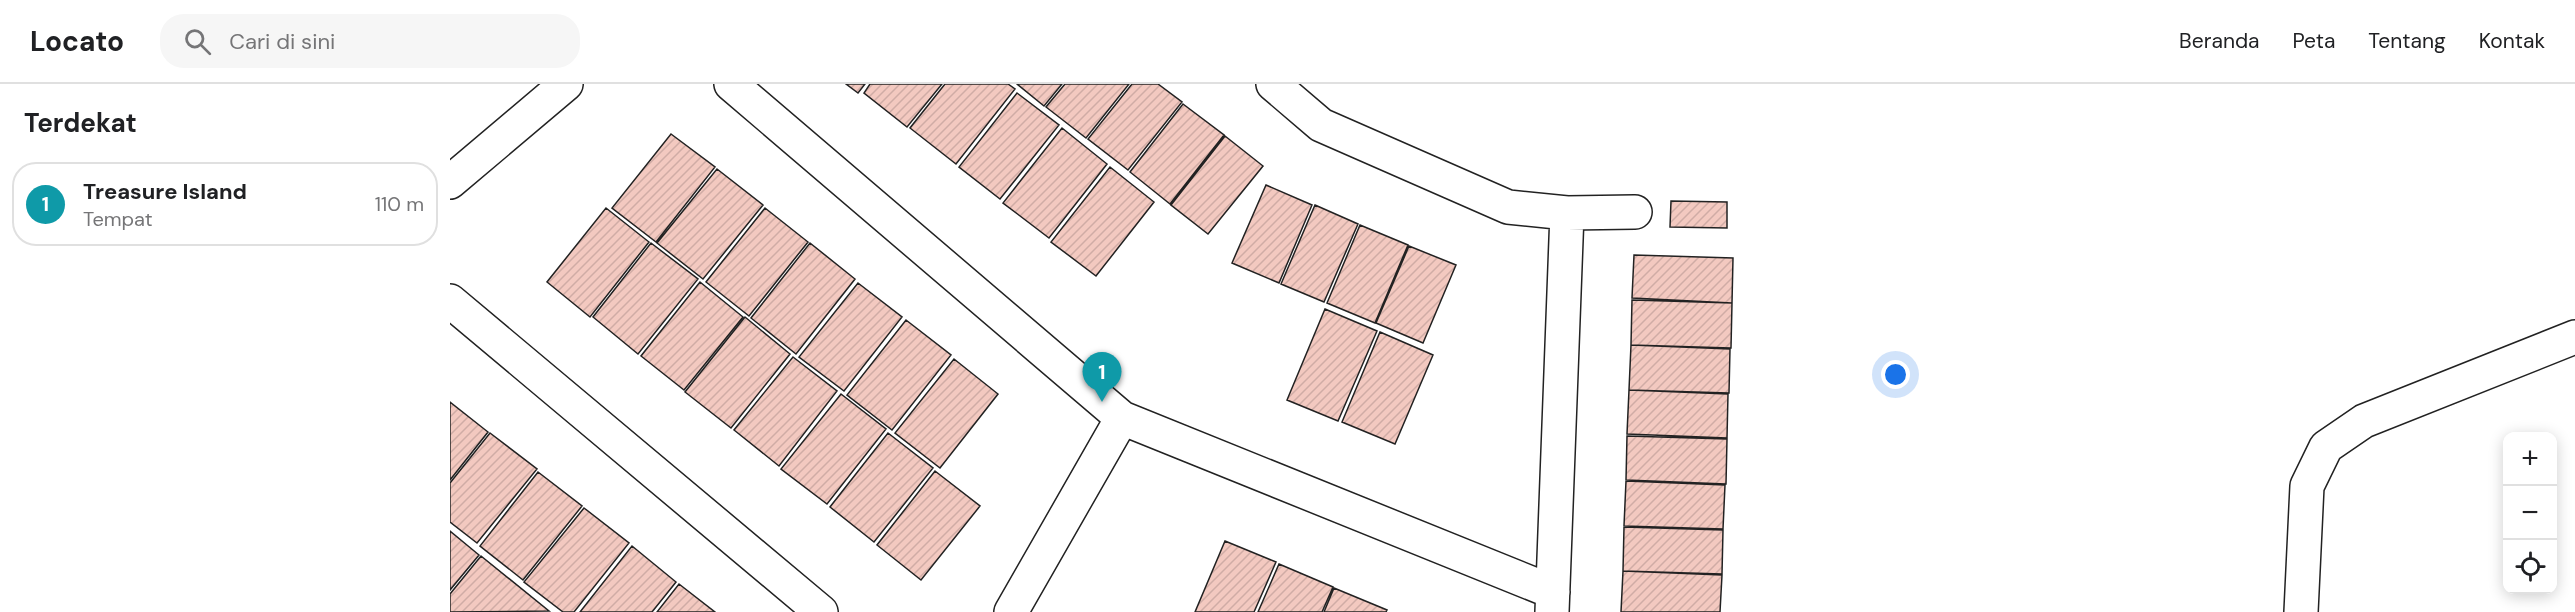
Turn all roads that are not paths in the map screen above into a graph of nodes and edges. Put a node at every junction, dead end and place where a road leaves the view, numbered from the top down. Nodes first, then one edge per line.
1 (566, 84) edge
2 (731, 84) edge
3 (1273, 84) edge
4 (450, 182) edge
5 (1635, 212) dead end
6 (1567, 213) junction
7 (450, 301) edge
8 (2575, 337) edge
9 (1122, 418) junction
10 (1553, 602) edge
11 (821, 612) edge
12 (1011, 612) edge
13 (2301, 612) edge

1 - 4 street
2 - 9 street
3 - 6 street
5 - 6 street
6 - 10 street
7 - 11 street
8 - 13 street
9 - 10 street
9 - 12 street

